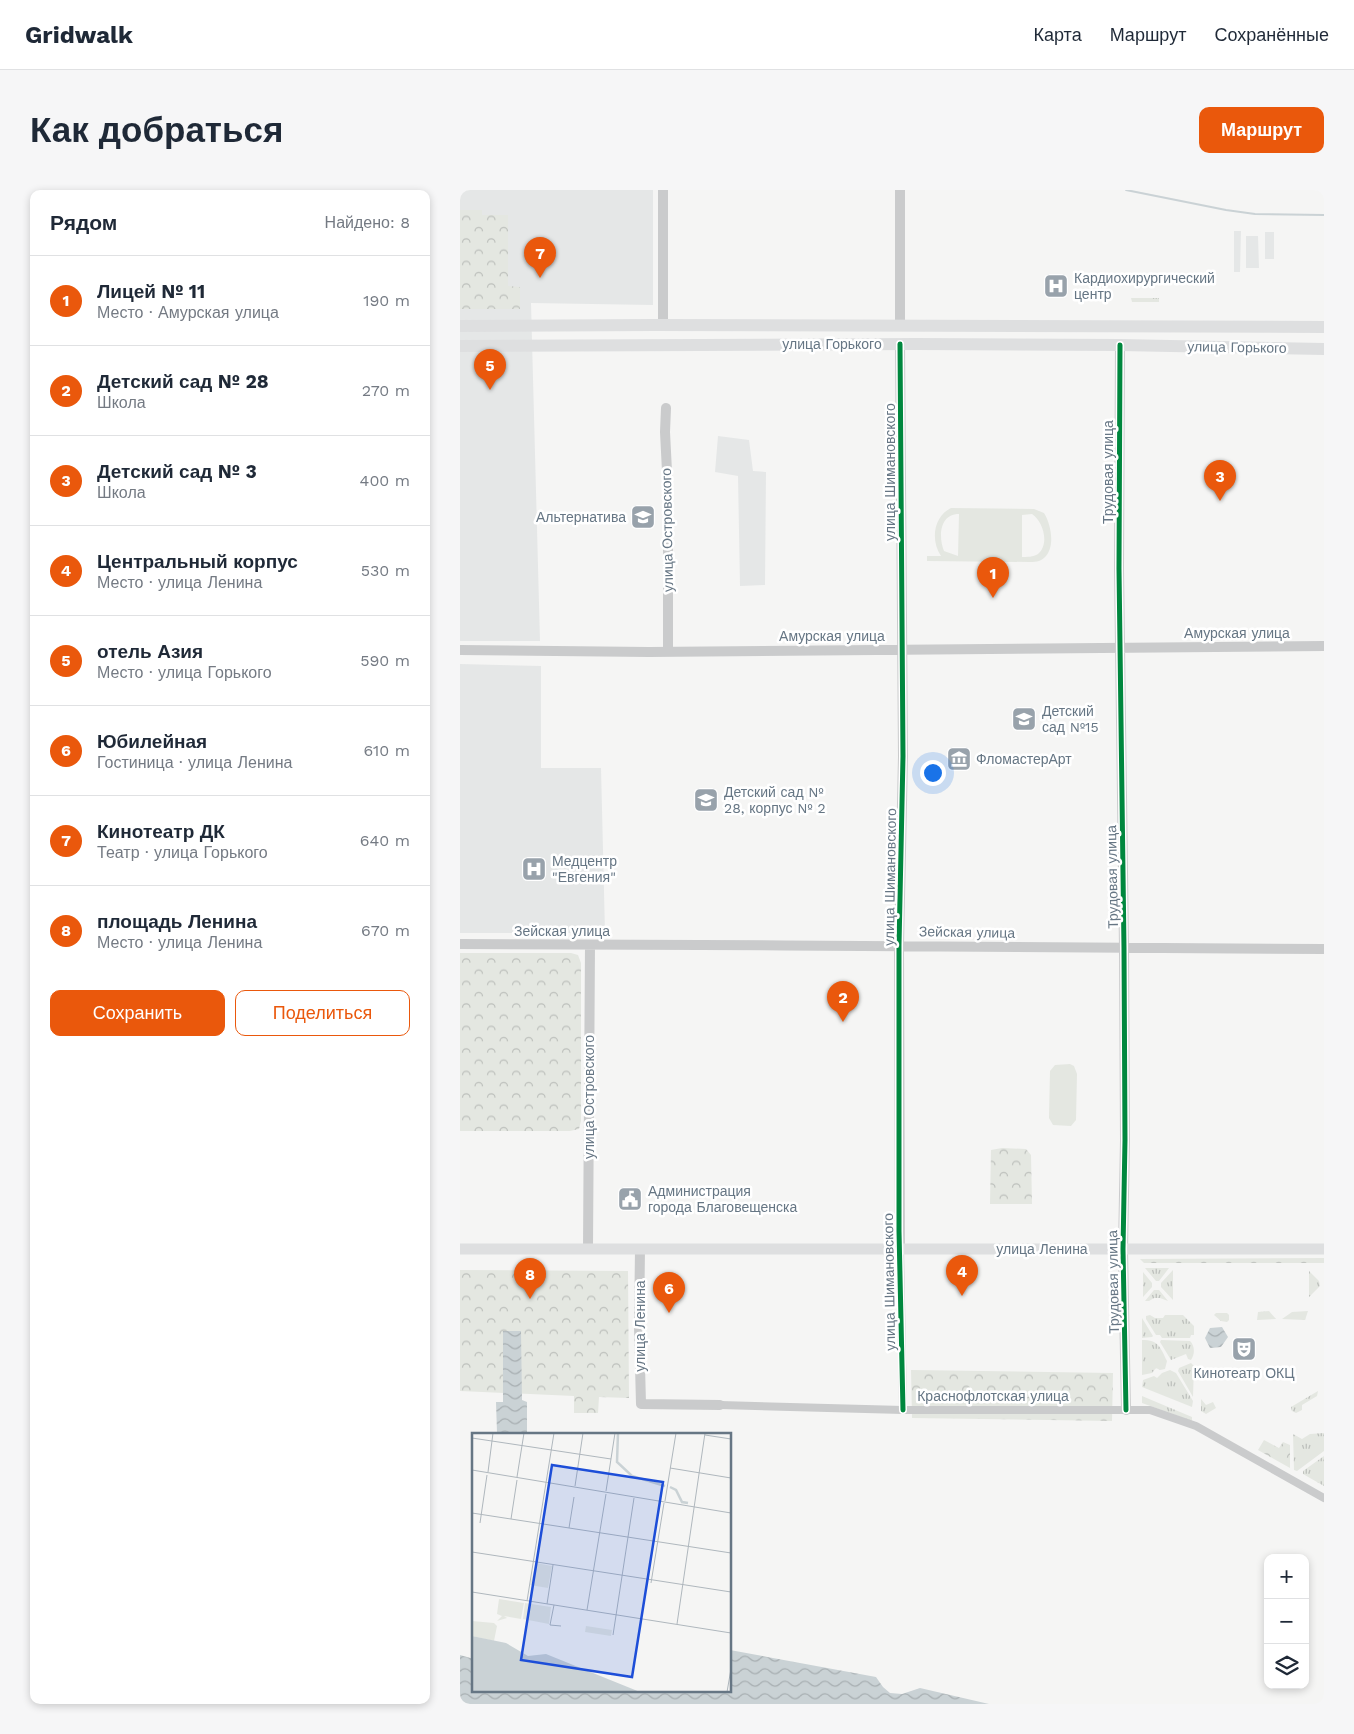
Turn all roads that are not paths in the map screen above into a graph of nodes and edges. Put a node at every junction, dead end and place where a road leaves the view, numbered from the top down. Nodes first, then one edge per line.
1 (662, 190) edge
2 (900, 190) edge
3 (663, 325) junction
4 (460, 326) edge
5 (900, 326) junction
6 (1120, 327) junction
7 (1324, 328) edge
8 (900, 344) junction
9 (663, 345) junction
10 (1120, 345) junction
11 (460, 346) edge
12 (1324, 349) edge
13 (666, 408) dead end
14 (1324, 646) edge
15 (1120, 647) junction
16 (460, 650) edge
17 (902, 650) junction
18 (668, 652) junction
19 (460, 944) edge
20 (590, 945) junction
21 (900, 945) junction
22 (1124, 948) junction
23 (1324, 949) edge
24 (588, 1248) junction
25 (900, 1248) junction
26 (460, 1249) edge
27 (640, 1249) junction
28 (1123, 1249) junction
29 (1324, 1249) edge
30 (641, 1404) joint
31 (720, 1405) joint
32 (902, 1410) junction
33 (1126, 1410) junction
34 (1324, 1498) edge

1 - 3 street
2 - 5 street, улица Шимановского
3 - 4 main road, улица Горького
3 - 5 main road, улица Горького
3 - 9 main road
5 - 6 main road, улица Горького
5 - 8 main road, улица Шимановского
6 - 7 main road, улица Горького
6 - 10 main road, Трудовая улица
8 - 9 main road, улица Горького
8 - 10 main road, улица Горького
8 - 17 street, улица Шимановского
9 - 11 main road, улица Горького
10 - 12 main road, улица Горького
10 - 15 street, Трудовая улица
13 - 18 street, улица Островского
14 - 15 street, Амурская улица
15 - 17 street, Амурская улица
15 - 22 street, Трудовая улица
16 - 18 street, Амурская улица
17 - 18 street, Амурская улица
17 - 21 street, улица Шимановского
19 - 20 street, Зейская улица
20 - 21 street, Зейская улица
20 - 24 street, улица Островского
21 - 22 street, Зейская улица
21 - 25 street, улица Шимановского
22 - 23 street, Зейская улица
22 - 28 street, Трудовая улица
24 - 26 main road, улица Ленина
24 - 27 main road, улица Ленина
25 - 27 main road, улица Ленина
25 - 28 main road, улица Ленина
25 - 32 street, улица Шимановского
27 - 30 street, улица Ленина
28 - 29 main road, улица Ленина
28 - 33 street, Трудовая улица
30 - 31 street, Краснофлотская улица
31 - 32 street, Краснофлотская улица
32 - 33 street, Краснофлотская улица
33 - 34 street, Краснофлотская улица

